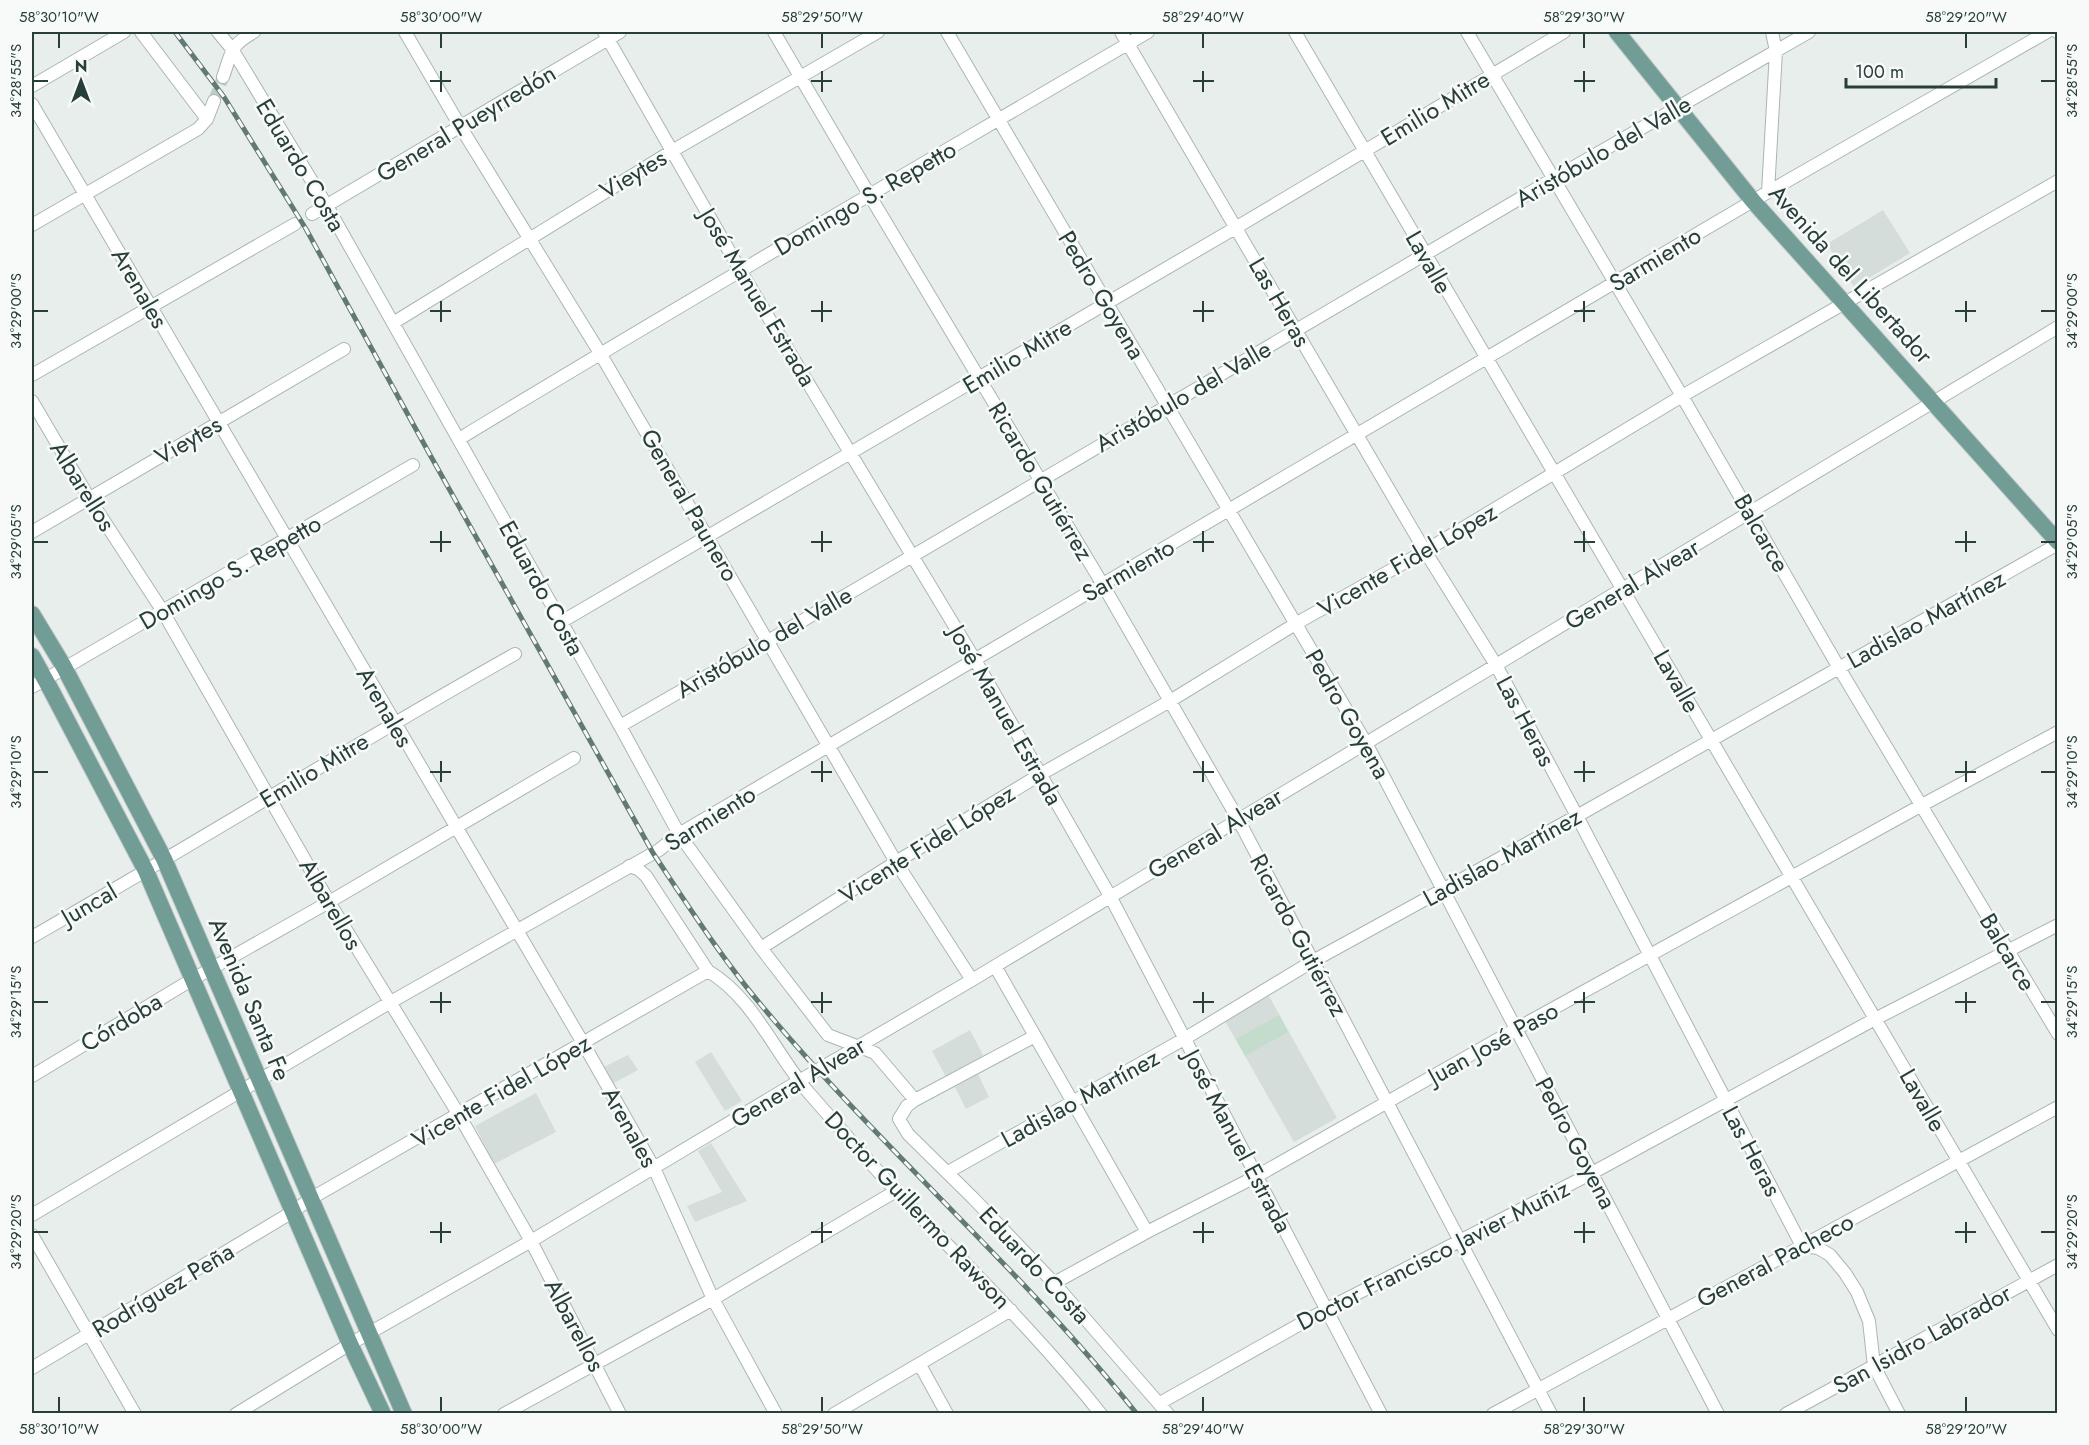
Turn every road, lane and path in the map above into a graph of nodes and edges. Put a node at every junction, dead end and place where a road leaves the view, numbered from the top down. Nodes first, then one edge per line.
1 (124, 32) edge
2 (141, 32) edge
3 (218, 32) edge
4 (254, 32) edge
5 (405, 32) edge
6 (620, 32) edge
7 (774, 32) edge
8 (878, 32) edge
9 (947, 32) edge
10 (1121, 32) edge
11 (1148, 32) edge
12 (1295, 32) edge
13 (1467, 32) edge
14 (1564, 32) edge
15 (1617, 32) edge
16 (1772, 32) edge
17 (1809, 32) edge
18 (2048, 32) edge
19 (606, 35) edge
20 (1128, 43) junction
21 (231, 49) junction
22 (1776, 51) junction
23 (1493, 74) junction
24 (801, 76) junction
25 (223, 77) tunnel mouth
26 (32, 86) edge
27 (214, 101) tunnel mouth
28 (32, 104) edge
29 (1679, 107) junction
30 (207, 119) junction
31 (998, 121) junction
32 (460, 126) junction
33 (1364, 150) junction
34 (672, 151) junction
35 (1553, 178) junction
36 (2058, 181) edge
37 (1768, 192) junction
38 (85, 194) junction
39 (870, 196) junction
40 (1753, 201) junction
41 (327, 206) junction
42 (312, 214) dead end
43 (295, 224) dead end
44 (32, 225) edge
45 (1237, 227) junction
46 (530, 237) junction
47 (1425, 255) junction
48 (740, 270) junction
49 (1614, 283) junction
50 (1107, 302) junction
51 (1844, 303) junction
52 (151, 306) junction
53 (393, 323) junction
54 (2058, 327) edge
55 (1296, 330) junction
56 (344, 349) dead end
57 (600, 353) junction
58 (1486, 359) junction
59 (32, 375) edge
60 (979, 378) junction
61 (1682, 396) junction
62 (32, 401) edge
63 (1933, 402) junction
64 (1167, 404) junction
65 (219, 422) junction
66 (1358, 434) junction
67 (459, 439) junction
68 (851, 453) junction
69 (413, 465) dead end
70 (1555, 474) junction
71 (1039, 481) junction
72 (89, 498) junction
73 (1228, 511) junction
74 (1751, 513) junction
75 (32, 532) edge
76 (709, 537) junction
77 (288, 539) junction
78 (2058, 543) edge
79 (1425, 551) junction
80 (913, 556) junction
81 (1102, 585) junction
82 (1623, 589) junction
83 (162, 610) junction
84 (32, 614) edge
85 (561, 622) junction
86 (1297, 623) junction
87 (768, 641) junction
88 (516, 654) dead end
89 (32, 656) edge
90 (975, 660) junction
91 (1496, 665) junction
92 (64, 667) junction
93 (1839, 668) junction
94 (38, 683) edge
95 (1170, 701) junction
96 (394, 722) junction
97 (620, 726) junction
98 (2058, 732) edge
99 (1711, 739) junction
100 (1366, 743) junction
101 (827, 747) junction
102 (574, 758) dead end
103 (1041, 774) junction
104 (269, 796) junction
105 (1922, 805) junction
106 (1577, 816) junction
107 (1238, 819) junction
108 (456, 826) junction
109 (679, 834) junction
110 (164, 860) junction
111 (896, 862) junction
112 (629, 866) junction
113 (146, 871) junction
114 (1792, 878) junction
115 (1444, 888) junction
116 (1110, 896) junction
117 (329, 902) junction
118 (2058, 925) edge
119 (517, 930) junction
120 (32, 937) edge
121 (761, 948) junction
122 (2007, 952) junction
123 (1650, 956) junction
124 (1312, 961) junction
125 (995, 966) junction
126 (211, 969) junction
127 (708, 971) junction
128 (193, 980) junction
129 (972, 980) junction
130 (390, 1003) junction
131 (1875, 1019) junction
132 (1516, 1029) junction
133 (2058, 1034) edge
134 (1035, 1036) junction
135 (1184, 1039) junction
136 (584, 1043) junction
137 (858, 1046) junction
138 (32, 1076) edge
139 (259, 1080) junction
140 (798, 1081) junction
141 (239, 1090) junction
142 (915, 1100) junction
143 (1073, 1102) junction
144 (1388, 1102) junction
145 (1725, 1102) junction
146 (2058, 1107) edge
147 (459, 1115) junction
148 (1959, 1161) junction
149 (654, 1168) junction
150 (948, 1172) junction
151 (1592, 1173) junction
152 (1257, 1176) junction
153 (896, 1191) junction
154 (310, 1199) junction
155 (294, 1211) junction
156 (32, 1215) edge
157 (1147, 1232) junction
158 (32, 1235) edge
159 (531, 1241) junction
160 (1460, 1241) junction
161 (1802, 1246) junction
162 (2058, 1264) edge
163 (2028, 1281) junction
164 (1054, 1283) junction
165 (713, 1299) junction
166 (1327, 1309) junction
167 (1011, 1310) junction
168 (1669, 1318) junction
169 (2058, 1330) edge
170 (369, 1334) junction
171 (88, 1335) junction
172 (350, 1344) junction
173 (596, 1365) junction
174 (920, 1365) junction
175 (1874, 1366) junction
176 (32, 1368) edge
177 (1537, 1389) junction
178 (1164, 1408) edge
179 (135, 1413) edge
180 (236, 1413) edge
181 (383, 1413) edge
182 (404, 1413) edge
183 (504, 1413) edge
184 (620, 1413) edge
185 (776, 1413) edge
186 (834, 1413) edge
187 (946, 1413) edge
188 (1101, 1413) edge
189 (1381, 1413) edge
190 (1493, 1413) edge
191 (1551, 1413) edge
192 (1718, 1413) edge
193 (1786, 1413) edge
194 (1899, 1413) edge

1 - 26 street
2 - 30 street
3 - 21 street, Eduardo Costa
4 - 21 street
5 - 32 street, General Paunero
6 - 19 street, General Pueyrredón
7 - 24 street, Ricardo Gutiérrez
8 - 24 street, Vieytes
9 - 31 street, Pedro Goyena
10 - 20 street, Las Heras
11 - 20 street, Domingo S. Repetto
12 - 33 street, Lavalle
13 - 23 street, Balcarce
14 - 23 street, Emilio Mitre
15 - 29 main road, Avenida del Libertador
16 - 22 street
17 - 22 street, Aristóbulo del Valle
18 - 37 street, Sarmiento
19 - 32 street, General Pueyrredón
19 - 34 street, José Manuel Estrada
20 - 31 street, Domingo S. Repetto
20 - 45 street, Las Heras
21 - 25 street
21 - 41 street, Eduardo Costa
22 - 29 street, Aristóbulo del Valle
22 - 37 street
23 - 33 street, Emilio Mitre
23 - 35 street, Balcarce
24 - 34 street, Vieytes
24 - 39 street, Ricardo Gutiérrez
27 - 30 street
28 - 38 street, Arenales
29 - 35 street, Aristóbulo del Valle
29 - 40 main road, Avenida del Libertador
30 - 38 street
31 - 39 street, Domingo S. Repetto
31 - 50 street, Pedro Goyena
32 - 41 street, General Pueyrredón
32 - 46 street, General Paunero
33 - 45 street, Emilio Mitre
33 - 47 street, Lavalle
34 - 46 street, Vieytes
34 - 48 street, José Manuel Estrada
35 - 47 street, Aristóbulo del Valle
35 - 49 street, Balcarce
36 - 51 street, Vicente Fidel López
37 - 40 street, Sarmiento
38 - 44 street
38 - 52 street, Arenales
39 - 48 street, Domingo S. Repetto
39 - 60 street, Ricardo Gutiérrez
40 - 49 street, Sarmiento
40 - 51 main road, Avenida del Libertador
41 - 42 street, General Pueyrredón
41 - 53 street, Eduardo Costa
43 - 52 street
45 - 50 street, Emilio Mitre
45 - 55 street, Las Heras
46 - 53 street, Vieytes
46 - 57 street, General Paunero
47 - 55 street, Aristóbulo del Valle
47 - 58 street, Lavalle
48 - 57 street, Domingo S. Repetto
48 - 68 street, José Manuel Estrada
49 - 58 street, Sarmiento
49 - 61 street, Balcarce
50 - 60 street, Emilio Mitre
50 - 64 street, Pedro Goyena
51 - 61 street, Vicente Fidel López
51 - 63 main road, Avenida del Libertador
52 - 59 street
52 - 65 street, Arenales
53 - 67 street, Eduardo Costa
54 - 63 street, General Alvear
55 - 64 street, Aristóbulo del Valle
55 - 66 street, Las Heras
56 - 65 street, Vieytes
57 - 67 street, Domingo S. Repetto
57 - 76 street, General Paunero
58 - 66 street, Sarmiento
58 - 70 street, Lavalle
60 - 68 street, Emilio Mitre
60 - 71 street, Ricardo Gutiérrez
61 - 70 street, Vicente Fidel López
61 - 74 street, Balcarce
62 - 72 street, Albarellos
63 - 74 street, General Alvear
63 - 78 main road, Avenida del Libertador
64 - 71 street, Aristóbulo del Valle
64 - 73 street, Pedro Goyena
65 - 72 street, Vieytes
65 - 77 street, Arenales
66 - 73 street, Sarmiento
66 - 79 street, Las Heras
67 - 85 street, Eduardo Costa
68 - 76 street, Emilio Mitre
68 - 80 street, José Manuel Estrada
69 - 77 street, Domingo S. Repetto
70 - 79 street, Vicente Fidel López
70 - 82 street, Lavalle
71 - 80 street, Aristóbulo del Valle
71 - 81 street, Ricardo Gutiérrez
72 - 75 street, Vieytes
72 - 83 street, Albarellos
73 - 81 street, Sarmiento
73 - 86 street, Pedro Goyena
74 - 82 street, General Alvear
74 - 93 street, Balcarce
76 - 85 street, Emilio Mitre
76 - 87 street, General Paunero
77 - 83 street, Domingo S. Repetto
77 - 96 street, Arenales
78 - 93 street, Ladislao Martínez
79 - 86 street, Vicente Fidel López
79 - 91 street, Las Heras
80 - 87 street, Aristóbulo del Valle
80 - 90 street, José Manuel Estrada
81 - 90 street, Sarmiento
81 - 95 street, Ricardo Gutiérrez
82 - 91 street, General Alvear
82 - 99 street, Lavalle
83 - 92 street, Domingo S. Repetto
83 - 104 street, Albarellos
84 - 92 main road, Avenida Santa Fe
85 - 97 street, Eduardo Costa
86 - 95 street, Vicente Fidel López
86 - 100 street, Pedro Goyena
87 - 97 street, Aristóbulo del Valle
87 - 101 street, General Paunero
88 - 96 street, Emilio Mitre
89 - 94 main road, Avenida Santa Fe
90 - 101 street, Sarmiento
90 - 103 street, José Manuel Estrada
91 - 100 street, General Alvear
91 - 106 street, Las Heras
92 - 94 street, Domingo S. Repetto
92 - 110 main road, Avenida Santa Fe
93 - 99 street, Ladislao Martínez
93 - 105 street, Balcarce
94 - 113 main road, Avenida Santa Fe
95 - 103 street, Vicente Fidel López
95 - 107 street, Ricardo Gutiérrez
96 - 104 street, Emilio Mitre
96 - 108 street, Arenales
97 - 109 street, Eduardo Costa
98 - 105 street, Juan José Paso
99 - 106 street, Ladislao Martínez
99 - 114 street, Lavalle
100 - 107 street, General Alvear
100 - 115 street, Pedro Goyena
101 - 109 street, Sarmiento
101 - 111 street, General Paunero
102 - 108 street
103 - 111 street, Vicente Fidel López
103 - 116 street, José Manuel Estrada
104 - 110 street, Emilio Mitre
104 - 117 street, Albarellos
105 - 114 street, Juan José Paso
105 - 122 street, Balcarce
106 - 115 street, Ladislao Martínez
106 - 123 street, Las Heras
107 - 116 street, General Alvear
107 - 124 street, Ricardo Gutiérrez
108 - 117 street
108 - 119 street, Arenales
109 - 112 street, Sarmiento
109 - 121 street, Eduardo Costa
110 - 113 street, Emilio Mitre
110 - 126 main road, Avenida Santa Fe
111 - 121 street, Vicente Fidel López
111 - 129 street, General Paunero
112 - 119 street, Sarmiento
112 - 127 street, Doctor Guillermo Rawson
113 - 120 street, Juncal
113 - 128 main road, Avenida Santa Fe
114 - 123 street, Juan José Paso
114 - 131 street, Lavalle
115 - 124 street, Ladislao Martínez
115 - 132 street, Pedro Goyena
116 - 125 street, General Alvear
116 - 135 street, José Manuel Estrada
117 - 126 street
117 - 130 street, Albarellos
118 - 122 street, Doctor Francisco Javier Muñiz
119 - 130 street, Sarmiento
119 - 136 street, Arenales
121 - 137 street, Eduardo Costa
122 - 131 street, Doctor Francisco Javier Muñiz
122 - 133 street, Balcarce
123 - 132 street, Juan José Paso
123 - 145 street, Las Heras
124 - 135 street, Ladislao Martínez
124 - 144 street, Ricardo Gutiérrez
125 - 129 street, General Alvear
125 - 134 street
126 - 128 street, Córdoba
126 - 139 main road, Avenida Santa Fe
127 - 136 street, Vicente Fidel López
127 - 140 street, Doctor Guillermo Rawson
128 - 138 street, Córdoba
128 - 141 main road, Avenida Santa Fe
129 - 137 street, General Alvear
130 - 139 street, Sarmiento
130 - 147 street, Albarellos
131 - 145 street, Doctor Francisco Javier Muñiz
131 - 148 street, Lavalle
132 - 144 street, Juan José Paso
132 - 151 street, Pedro Goyena
134 - 142 street
134 - 143 street
135 - 143 street, Ladislao Martínez
135 - 152 street, José Manuel Estrada
136 - 147 street, Vicente Fidel López
136 - 149 street, Arenales
137 - 140 street, General Alvear
137 - 142 street, Eduardo Costa
139 - 141 street, Sarmiento
139 - 154 main road, Avenida Santa Fe
140 - 149 street, General Alvear
140 - 153 street, Doctor Guillermo Rawson
141 - 155 main road, Avenida Santa Fe
141 - 156 street, Sarmiento
142 - 150 street, Eduardo Costa
143 - 150 street, Ladislao Martínez
143 - 157 street
144 - 152 street, Juan José Paso
144 - 160 street, Ricardo Gutiérrez
145 - 151 street, Doctor Francisco Javier Muñiz
145 - 161 street, Las Heras
146 - 148 street, General Pacheco
147 - 154 street, Vicente Fidel López
147 - 159 street, Albarellos
148 - 161 street, General Pacheco
148 - 163 street, Lavalle
149 - 159 street, General Alvear
149 - 165 street, Arenales
150 - 164 street, Eduardo Costa
151 - 160 street, Doctor Francisco Javier Muñiz
151 - 168 street, Pedro Goyena
152 - 157 street, Juan José Paso
152 - 166 street, José Manuel Estrada
153 - 165 street
153 - 167 street, Doctor Guillermo Rawson
154 - 155 street, Vicente Fidel López
154 - 170 main road, Avenida Santa Fe
155 - 171 street, Rodríguez Peña
155 - 172 main road, Avenida Santa Fe
157 - 164 street, Juan José Paso
158 - 171 street
159 - 170 street, General Alvear
159 - 173 street, Albarellos
160 - 166 street, Doctor Francisco Javier Muñiz
160 - 177 street, Ricardo Gutiérrez
161 - 168 street, General Pacheco
161 - 175 street
162 - 163 street, San Isidro Labrador
163 - 169 street, Lavalle
163 - 175 street, San Isidro Labrador
164 - 178 street, Eduardo Costa
165 - 173 street
165 - 185 street, Arenales
166 - 178 street, Doctor Francisco Javier Muñiz
166 - 189 street, José Manuel Estrada
167 - 174 street
167 - 188 street, Doctor Guillermo Rawson
168 - 177 street, General Pacheco
168 - 192 street, Pedro Goyena
170 - 172 street, General Alvear
170 - 182 main road, Avenida Santa Fe
171 - 176 street, Rodríguez Peña
171 - 179 street
172 - 180 street, General Alvear
172 - 181 main road, Avenida Santa Fe
173 - 183 street
173 - 184 street, Albarellos
174 - 186 street
174 - 187 street
175 - 193 street, San Isidro Labrador
175 - 194 street
177 - 190 street, General Pacheco
177 - 191 street, Ricardo Gutiérrez

